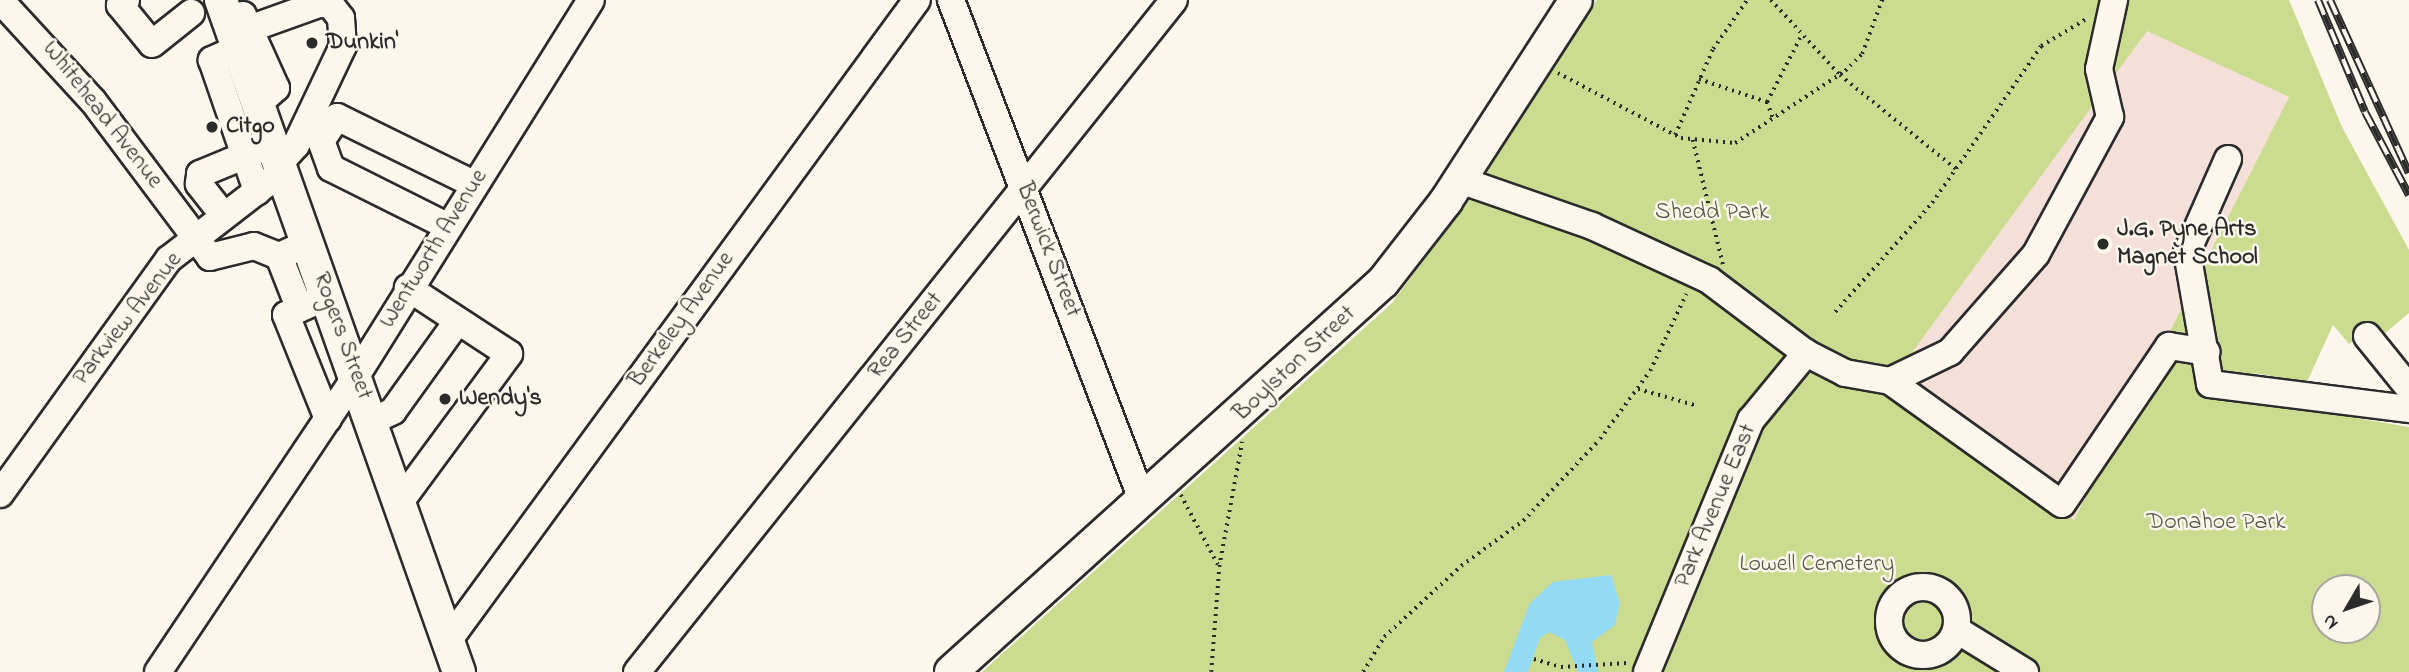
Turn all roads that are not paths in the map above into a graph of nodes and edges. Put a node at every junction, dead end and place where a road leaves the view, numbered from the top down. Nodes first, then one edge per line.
1 (0, 0) edge
2 (284, 0) edge
3 (591, 0) edge
4 (917, 0) edge
5 (951, 0) edge
6 (1174, 0) edge
7 (1576, 0) edge
8 (121, 2) edge
9 (2112, 2) edge
10 (191, 13) dead end
11 (236, 23) edge
12 (242, 157) junction
13 (279, 159) junction
14 (2228, 159) dead end
15 (1460, 180) junction
16 (474, 184) junction
17 (1025, 187) junction
18 (257, 191) junction
19 (224, 216) junction
20 (447, 226) junction
21 (195, 239) junction
22 (309, 243) junction
23 (279, 256) junction
24 (408, 288) junction
25 (313, 302) junction
26 (457, 322) junction
27 (2367, 336) dead end
28 (2207, 352) junction
29 (1806, 353) junction
30 (356, 376) junction
31 (1890, 381) junction
32 (2409, 388) edge
33 (2409, 409) edge
34 (328, 419) junction
35 (372, 421) junction
36 (0, 494) edge
37 (400, 502) junction
38 (1143, 502) junction
39 (1957, 630) junction
40 (448, 641) junction
41 (1930, 664) edge
42 (1639, 668) edge
43 (158, 672) edge
44 (459, 672) edge
45 (637, 672) edge
46 (951, 672) edge
47 (2025, 672) edge

1 - 21 street, Whitehead Avenue
2 - 11 street
3 - 16 street, Wentworth Avenue
4 - 40 street, Berkeley Avenue
5 - 17 street, Berwick Street
6 - 17 street, Rea Street
7 - 15 main road, Boylston Street
8 - 10 street
9 - 31 street
11 - 12 street
11 - 13 main road, Rogers Street
11 - 13 street
12 - 13 street
12 - 18 street
12 - 19 street
13 - 18 street, Parkview Avenue
13 - 22 main road, Rogers Street
14 - 28 street
15 - 29 street
15 - 38 main road, Boylston Street
16 - 20 street, Wentworth Avenue
16 - 20 street
17 - 38 street, Berwick Street
17 - 45 street, Rea Street
18 - 19 street, Parkview Avenue
19 - 21 street, Parkview Avenue
20 - 24 street, Wentworth Avenue
21 - 23 street
21 - 36 street, Parkview Avenue
22 - 23 street
22 - 25 main road, Rogers Street
23 - 25 street
24 - 26 street
24 - 30 street, Wentworth Avenue
25 - 30 main road, Rogers Street
25 - 34 street
26 - 35 street
26 - 37 street
27 - 32 street
28 - 31 street
28 - 33 street
29 - 31 street
29 - 42 street, Park Avenue East
30 - 34 street, Wentworth Avenue
30 - 35 main road, Rogers Street
34 - 43 street, Wentworth Avenue
35 - 37 main road, Rogers Street
37 - 40 main road, Rogers Street
38 - 46 main road, Boylston Street
39 - 41 street
39 - 41 street
39 - 47 street
40 - 44 main road, Rogers Street

